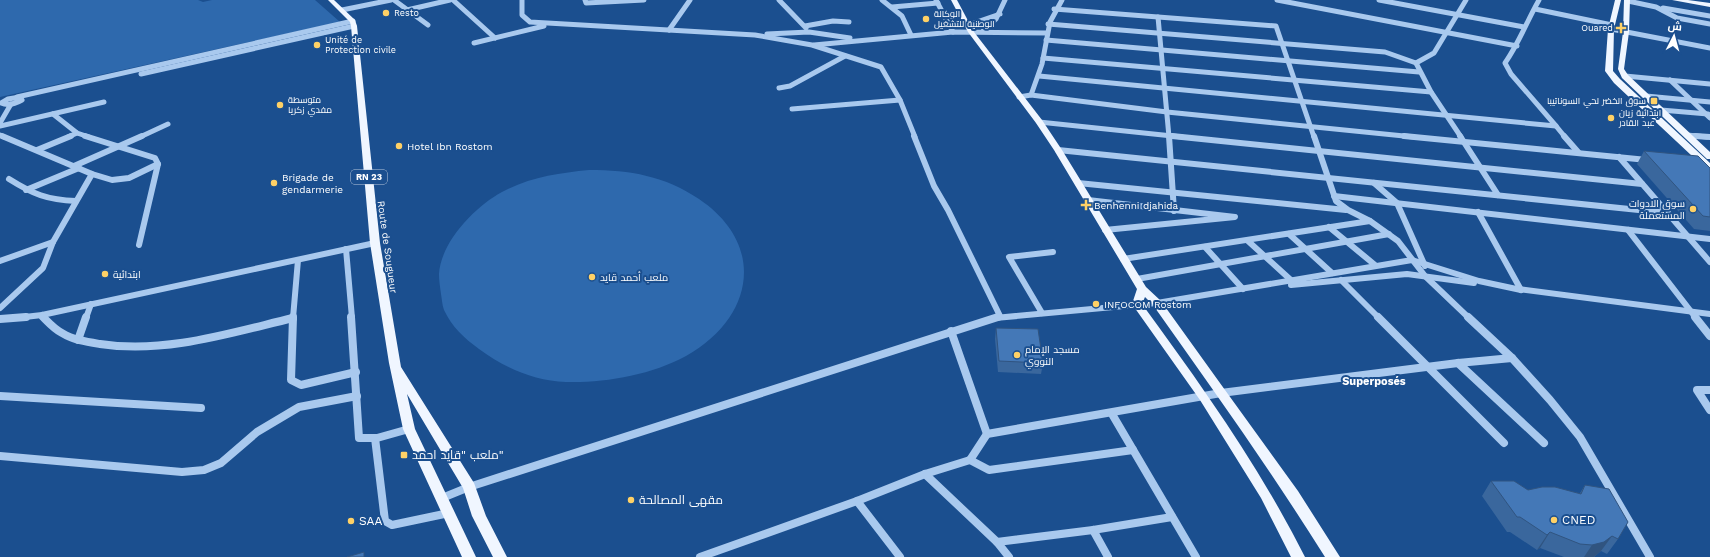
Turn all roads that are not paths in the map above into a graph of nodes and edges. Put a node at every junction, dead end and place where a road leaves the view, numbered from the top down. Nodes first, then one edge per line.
1 (331, 0) edge
2 (392, 0) edge
3 (450, 0) edge
4 (453, 0) edge
5 (522, 0) edge
6 (585, 0) edge
7 (644, 0) edge
8 (690, 0) edge
9 (779, 0) edge
10 (882, 0) edge
11 (954, 0) edge
12 (1005, 0) edge
13 (1062, 0) edge
14 (1277, 0) edge
15 (1310, 0) edge
16 (1379, 0) edge
17 (1466, 0) edge
18 (1538, 0) edge
19 (1618, 0) edge
20 (1675, 0) edge
21 (1698, 0) edge
22 (626, 1) edge
23 (1628, 1) edge
24 (937, 2) edge
25 (1710, 2) edge
26 (1710, 5) edge
27 (1306, 6) junction
28 (892, 7) junction
29 (1656, 7) junction
30 (1054, 9) junction
31 (1535, 9) junction
32 (342, 10) junction
33 (407, 10) junction
34 (1000, 14) junction
35 (1458, 14) junction
36 (1710, 16) edge
37 (1158, 17) junction
38 (848, 22) dead end
39 (354, 23) junction
40 (552, 24) junction
41 (1048, 24) junction
42 (1710, 24) edge
43 (428, 25) dead end
44 (805, 26) junction
45 (1524, 27) junction
46 (1611, 27) junction
47 (969, 28) junction
48 (669, 30) junction
49 (983, 31) junction
50 (809, 32) junction
51 (953, 32) junction
52 (1047, 32) junction
53 (1626, 32) junction
54 (1160, 33) junction
55 (1446, 33) junction
56 (755, 35) junction
57 (911, 35) junction
58 (495, 38) junction
59 (861, 40) junction
60 (1046, 40) junction
61 (474, 43) dead end
62 (1282, 43) junction
63 (812, 45) junction
64 (1517, 46) junction
65 (1710, 48) edge
66 (1161, 50) junction
67 (845, 56) junction
68 (1043, 58) junction
69 (1288, 61) junction
70 (1416, 63) junction
71 (1163, 68) junction
72 (1420, 72) junction
73 (1039, 76) junction
74 (1625, 76) junction
75 (1294, 80) junction
76 (1669, 80) junction
77 (1710, 84) edge
78 (779, 88) dead end
79 (1165, 88) junction
80 (1431, 92) junction
81 (1031, 95) junction
82 (1646, 96) junction
83 (1019, 97) junction
84 (19, 99) junction
85 (900, 100) junction
86 (1691, 100) junction
87 (104, 102) dead end
88 (1302, 102) junction
89 (1710, 102) edge
90 (2, 103) edge
91 (12, 104) junction
92 (792, 109) dead end
93 (1661, 110) junction
94 (1167, 112) junction
95 (53, 114) junction
96 (1709, 115) edge
97 (1448, 116) junction
98 (1039, 122) junction
99 (0, 124) edge
100 (168, 124) dead end
101 (1310, 125) junction
102 (1556, 126) junction
103 (76, 133) junction
104 (0, 135) edge
105 (1687, 135) junction
106 (1169, 137) junction
107 (1710, 137) edge
108 (1464, 141) junction
109 (118, 146) junction
110 (37, 150) junction
111 (1058, 150) junction
112 (1319, 151) junction
113 (1578, 152) junction
114 (1618, 157) junction
115 (1710, 157) edge
116 (1656, 160) edge
117 (1171, 162) junction
118 (158, 164) junction
119 (1693, 164) edge
120 (77, 167) junction
121 (1480, 167) junction
122 (1709, 167) edge
123 (92, 174) junction
124 (9, 179) dead end
125 (1328, 179) junction
126 (1078, 183) junction
127 (1374, 183) junction
128 (1642, 184) junction
129 (26, 190) junction
130 (1174, 191) junction
131 (1498, 195) junction
132 (1334, 196) junction
133 (1088, 200) junction
134 (76, 202) junction
135 (1397, 203) junction
136 (1348, 210) junction
137 (1174, 211) junction
138 (1478, 212) junction
139 (1668, 213) junction
140 (1370, 221) junction
141 (1329, 227) junction
142 (1105, 230) junction
143 (1628, 230) junction
144 (1289, 234) junction
145 (1389, 234) junction
146 (1688, 237) junction
147 (1710, 239) edge
148 (1248, 241) junction
149 (53, 242) junction
150 (1347, 242) junction
151 (375, 243) junction
152 (139, 245) dead end
153 (1205, 247) junction
154 (346, 249) junction
155 (1305, 249) junction
156 (1053, 252) dead end
157 (1264, 256) junction
158 (1123, 259) junction
159 (298, 260) junction
160 (1412, 260) junction
161 (0, 261) edge
162 (1710, 262) edge
163 (1221, 264) junction
164 (1425, 264) junction
165 (1375, 265) junction
166 (1332, 273) junction
167 (1426, 276) junction
168 (1137, 279) junction
169 (1292, 280) junction
170 (1341, 280) junction
171 (1142, 289) junction
172 (1243, 289) junction
173 (1521, 290) junction
174 (1157, 303) junction
175 (91, 304) junction
176 (1137, 304) junction
177 (0, 308) edge
178 (1692, 312) junction
179 (1042, 313) junction
180 (1710, 314) edge
181 (42, 315) junction
182 (1000, 316) junction
183 (293, 318) junction
184 (0, 319) edge
185 (951, 331) junction
186 (1710, 336) edge
187 (78, 340) junction
188 (1512, 358) junction
189 (395, 363) junction
190 (1458, 363) junction
191 (1430, 367) junction
192 (356, 372) junction
193 (1710, 390) edge
194 (1221, 393) junction
195 (0, 396) edge
196 (357, 396) junction
197 (1204, 397) junction
198 (201, 408) dead end
199 (1710, 410) edge
200 (1112, 414) junction
201 (409, 429) junction
202 (987, 434) junction
203 (375, 438) junction
204 (1504, 443) dead end
205 (1544, 443) dead end
206 (1132, 450) junction
207 (0, 456) edge
208 (970, 460) junction
209 (925, 474) junction
210 (469, 487) junction
211 (442, 498) junction
212 (857, 501) junction
213 (449, 513) junction
214 (1172, 517) junction
215 (1093, 530) junction
216 (996, 542) junction
217 (469, 557) edge
218 (500, 557) edge
219 (700, 557) edge
220 (900, 557) edge
221 (1009, 557) edge
222 (1108, 557) edge
223 (1196, 557) edge
224 (1298, 557) edge
225 (1333, 557) edge
226 (1650, 557) edge

1 - 32 main road
2 - 32 street
2 - 33 street
3 - 33 street
4 - 58 street
5 - 40 street
6 - 22 street
7 - 22 street
8 - 48 street
9 - 44 street
10 - 28 street
11 - 47 main road
12 - 34 street
13 - 30 street
14 - 27 street
15 - 27 street
16 - 35 street
17 - 35 street
18 - 31 street
19 - 46 main road
20 - 26 main road
21 - 25 main road
23 - 29 street
23 - 53 main road
24 - 28 street
24 - 51 street
27 - 55 street
28 - 57 street
29 - 36 street
29 - 42 street
30 - 37 street
30 - 41 street
31 - 45 street
31 - 46 street
32 - 39 main road
33 - 43 street
34 - 47 street
34 - 49 street
35 - 45 street
35 - 55 street
37 - 54 street
37 - 62 street
38 - 44 street
39 - 84 street
39 - 151 main road, Route de Sougueur / RN 23
40 - 48 street
40 - 58 street
41 - 52 street
41 - 54 street
44 - 50 street
45 - 64 street
46 - 53 street
46 - 122 main road
47 - 49 street
47 - 51 street
47 - 83 main road
48 - 56 street
49 - 52 street
50 - 56 street
50 - 59 street
51 - 57 street
52 - 60 street
53 - 65 street
53 - 74 main road
54 - 62 street
54 - 66 street
55 - 64 street
55 - 70 street
56 - 63 street
57 - 59 street
58 - 61 street
59 - 63 street
60 - 66 street
60 - 68 street
62 - 69 street
62 - 70 street
63 - 67 street
64 - 102 street
66 - 69 street
66 - 71 street
67 - 78 street
67 - 85 street
68 - 71 street
68 - 73 street
69 - 72 street
69 - 75 street
70 - 72 street
71 - 75 street
71 - 79 street
72 - 80 street
73 - 79 street
73 - 81 street
74 - 76 street
74 - 82 main road
75 - 80 street
75 - 88 street
76 - 77 street
76 - 86 street
79 - 88 street
79 - 94 street
80 - 97 street
81 - 83 street
81 - 94 street
82 - 86 street
82 - 93 main road
83 - 98 main road
84 - 90 street
84 - 91 street
85 - 92 street
85 - 182 street
86 - 89 street
86 - 96 street
87 - 95 street
88 - 97 street
88 - 101 street
90 - 91 street
91 - 99 street
93 - 96 street
93 - 105 main road
94 - 101 street
94 - 106 street
95 - 99 street
95 - 103 street
97 - 102 street
97 - 108 street
98 - 106 street
98 - 111 main road
100 - 109 street
101 - 108 street
101 - 112 street
102 - 113 street
103 - 109 street
103 - 110 street
104 - 110 street
105 - 107 street
105 - 115 main road
106 - 112 street
106 - 117 street
108 - 113 street
108 - 121 street
109 - 118 street
109 - 120 street
110 - 120 street
111 - 117 street
111 - 126 main road
112 - 121 street
112 - 125 street
113 - 114 street
114 - 116 street
114 - 128 street
117 - 125 street
117 - 130 street
118 - 123 street
118 - 152 street
119 - 122 street
120 - 123 street
120 - 129 street
121 - 128 street
121 - 131 street
123 - 134 street
124 - 129 street
125 - 127 street
125 - 132 street
126 - 130 street
126 - 133 main road
127 - 131 street
127 - 135 street
128 - 139 street
129 - 134 street
130 - 136 street
130 - 137 street
131 - 139 street
132 - 135 street
132 - 136 street
133 - 137 street
133 - 142 main road
134 - 149 street
135 - 138 street
135 - 164 street
136 - 140 street
137 - 142 street
138 - 143 street
138 - 173 street
139 - 146 street
140 - 141 street
140 - 145 street
141 - 144 street
141 - 150 street
142 - 158 main road
143 - 146 street
143 - 178 street
144 - 148 street
144 - 155 street
145 - 150 street
145 - 160 street
146 - 147 street
146 - 162 street
148 - 153 street
148 - 157 street
149 - 161 street
149 - 177 street
150 - 155 street
150 - 165 street
151 - 154 street
151 - 189 main road, Route de Sougueur / RN 23
153 - 158 street
153 - 163 street
154 - 159 street
154 - 192 street
155 - 157 street
155 - 166 street
156 - 179 street
157 - 163 street
157 - 169 street
158 - 168 main road
159 - 175 street
159 - 183 street
160 - 164 street
160 - 165 street
160 - 167 street
163 - 168 street
163 - 172 street
164 - 167 street
164 - 173 street
165 - 166 street
166 - 169 street
167 - 170 street
167 - 173 street
167 - 188 street
168 - 171 main road
169 - 172 street
170 - 172 street
170 - 191 street
171 - 174 main road
171 - 176 main road
172 - 174 street
173 - 178 street
174 - 176 street
174 - 194 main road
175 - 181 street
175 - 187 street
176 - 179 street
176 - 197 main road
178 - 180 street
178 - 186 street
179 - 182 street
181 - 184 street
181 - 187 street
182 - 185 street
183 - 187 street
183 - 192 street
185 - 202 street
185 - 210 street
188 - 190 street
188 - 226 street
189 - 201 main road, RN 23
189 - 210 main road, RN 23
190 - 191 street
190 - 205 street
191 - 194 street
191 - 204 street
192 - 196 street
193 - 199 street
194 - 197 street
194 - 225 main road
195 - 198 street
196 - 203 street
196 - 207 street
197 - 200 street
197 - 224 main road
200 - 202 street
200 - 206 street
201 - 203 street
201 - 211 main road, RN 23
202 - 208 street
203 - 213 street
206 - 208 street
206 - 214 street
208 - 209 street
209 - 212 street
209 - 216 street
210 - 211 street
210 - 218 main road, RN 23
211 - 213 main road, RN 23
212 - 219 street
212 - 220 street
213 - 217 main road, RN 23
214 - 215 street
214 - 223 street
215 - 216 street
215 - 222 street
216 - 221 street

